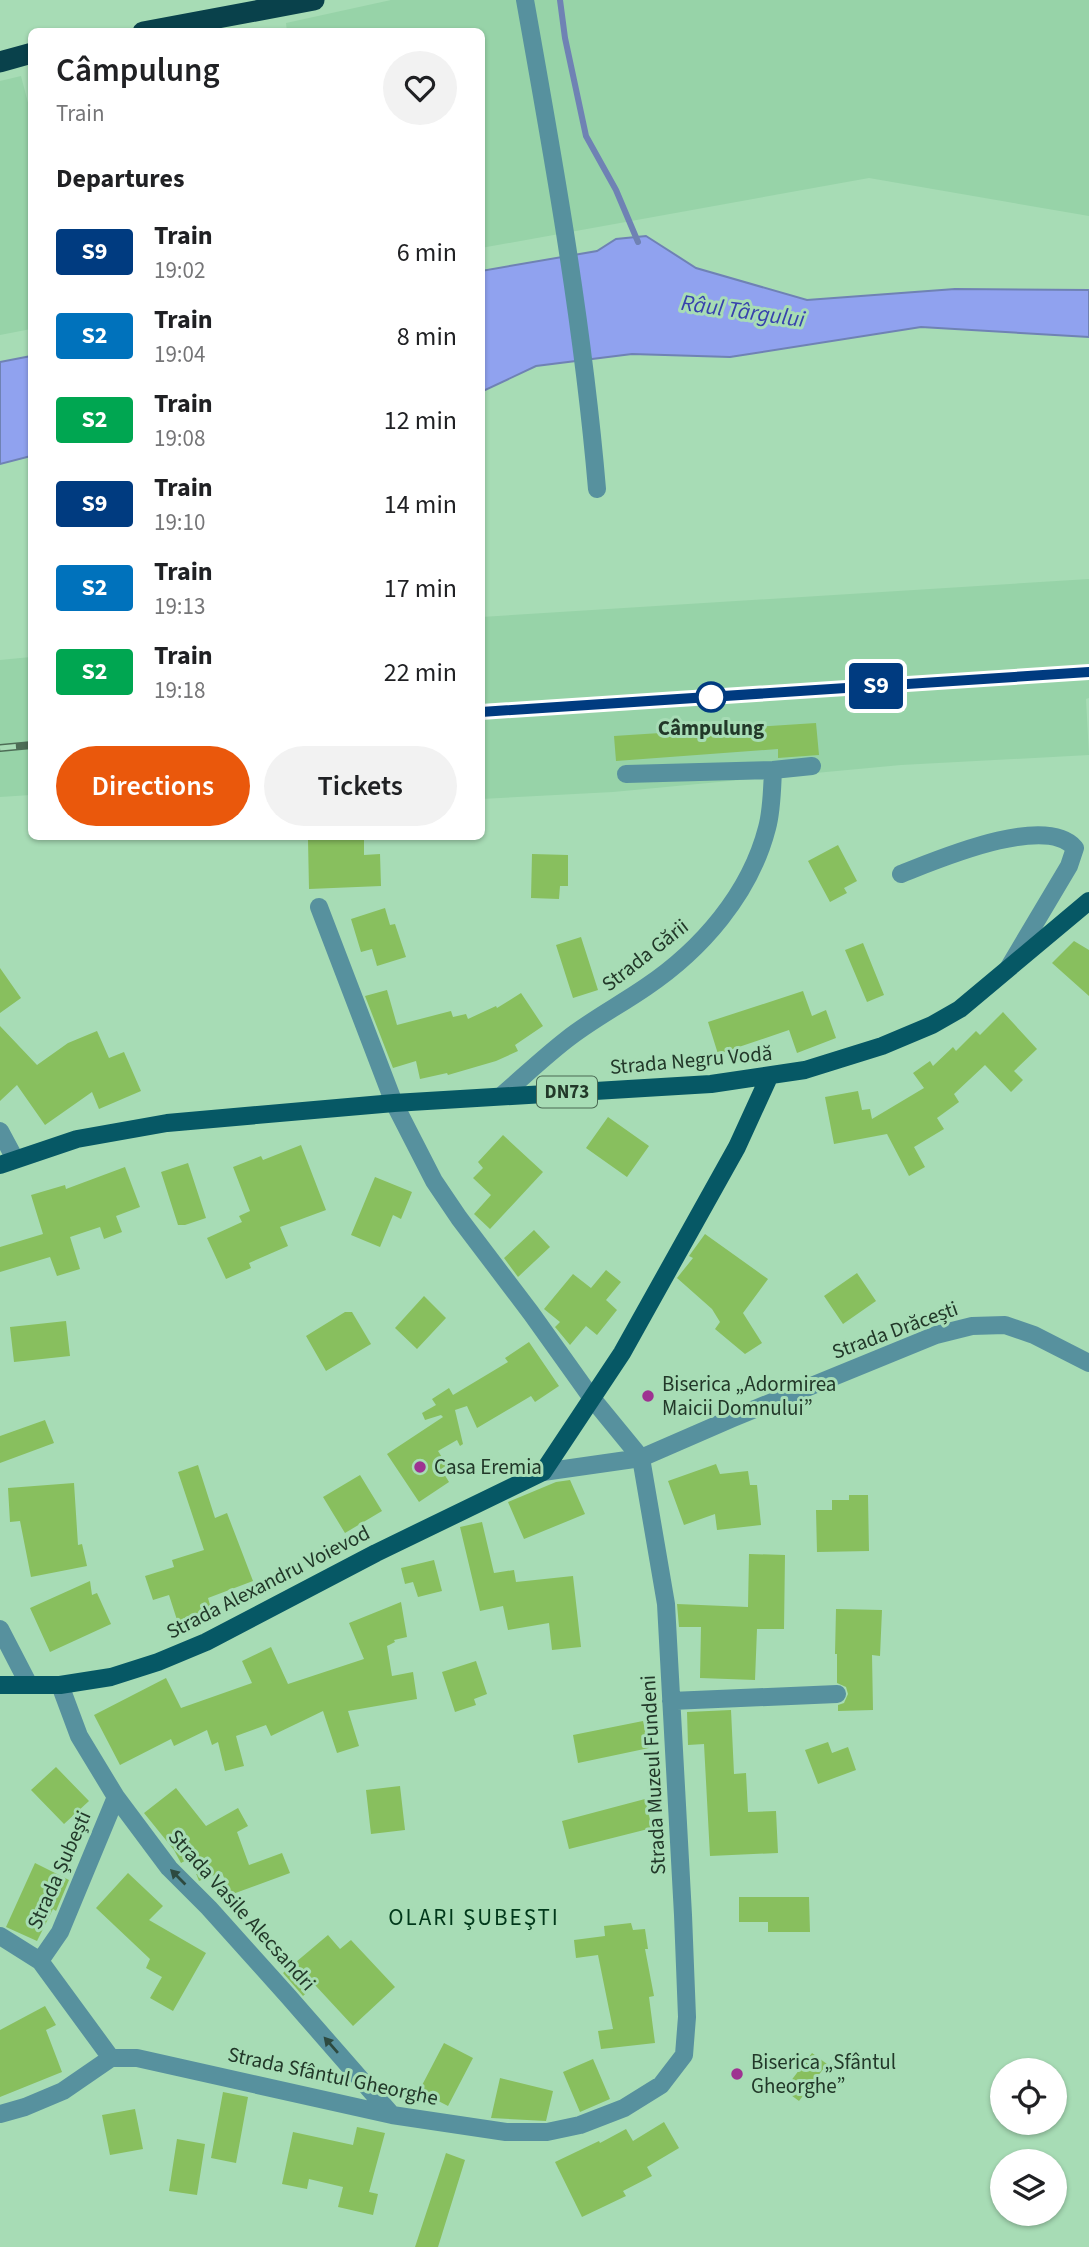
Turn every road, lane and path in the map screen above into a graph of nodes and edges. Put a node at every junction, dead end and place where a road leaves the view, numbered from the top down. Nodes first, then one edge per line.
1 (314, 0) edge
2 (525, 0) edge
3 (164, 28) edge
4 (28, 54) edge
5 (0, 62) edge
6 (597, 489) dead end
7 (812, 766) dead end
8 (773, 770) junction
9 (626, 774) dead end
10 (901, 874) dead end
11 (1089, 901) edge
12 (319, 906) dead end
13 (1005, 973) junction
14 (769, 1077) junction
15 (501, 1096) junction
16 (394, 1103) junction
17 (0, 1131) edge
18 (8, 1162) edge
19 (1089, 1363) edge
20 (591, 1397) junction
21 (641, 1458) junction
22 (543, 1472) junction
23 (0, 1629) edge
24 (0, 1685) edge
25 (29, 1685) junction
26 (60, 1685) junction
27 (836, 1694) dead end
28 (671, 1701) junction
29 (116, 1797) junction
30 (0, 1936) edge
31 (40, 1961) junction
32 (111, 2058) junction
33 (661, 2085) joint
34 (0, 2114) edge
35 (392, 2115) junction

1 - 3 highway
2 - 6 street
4 - 5 highway
7 - 8 street
8 - 9 street
8 - 15 street, Strada Gării
10 - 13 street
11 - 13 main road, Strada Negru Vodă / DN73
12 - 16 street
13 - 14 main road, Strada Negru Vodă / DN73
14 - 15 main road, Strada Negru Vodă / DN73
14 - 20 main road
15 - 16 main road, Strada Negru Vodă / DN73
16 - 18 main road, Strada Negru Vodă / DN73
16 - 20 street
17 - 18 street
19 - 21 street, Strada Drăcești
20 - 21 street
20 - 22 main road
21 - 22 street, Strada Drăcești
21 - 28 street, Strada Muzeul Fundeni
22 - 26 main road, Strada Alexandru Voievod
23 - 25 street
24 - 25 main road, Strada Alexandru Voievod
25 - 26 main road, Strada Alexandru Voievod
26 - 29 street, Strada Vasile Alecsandri
27 - 28 street
28 - 33 street, Strada Muzeul Fundeni
29 - 31 street, Strada Șubești
35 -> 29 street, Strada Vasile Alecsandri
30 - 31 street, Strada Șubești
31 - 32 street, Strada Șubești
32 - 34 street
32 - 35 street, Strada Sfântul Gheorghe
33 - 35 street, Strada Sfântul Gheorghe

